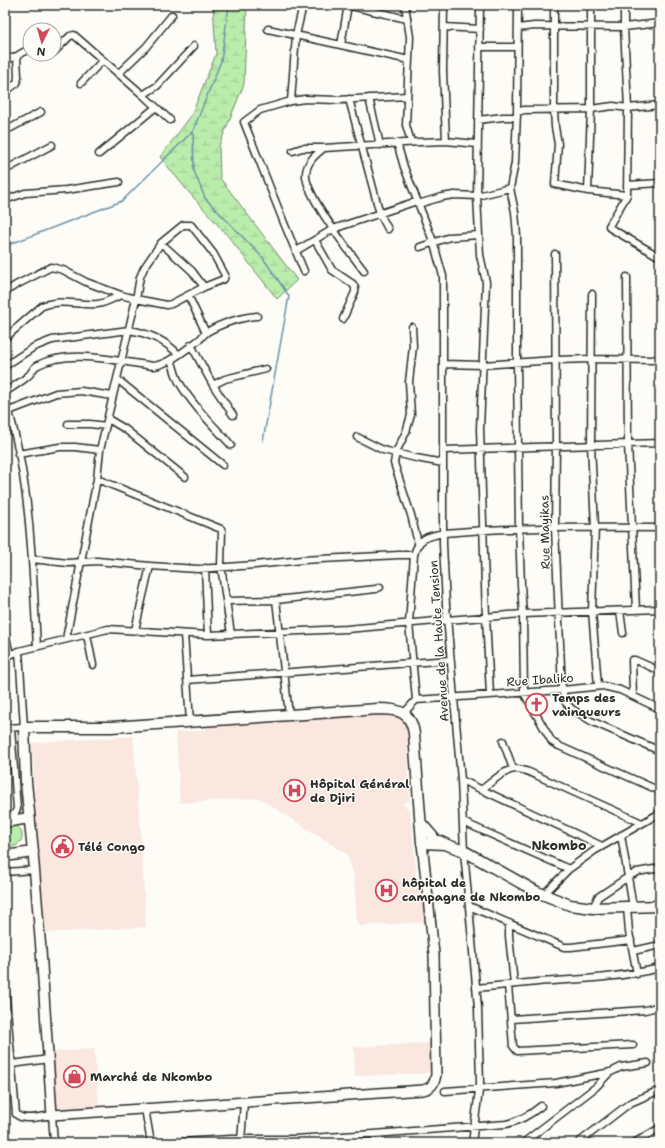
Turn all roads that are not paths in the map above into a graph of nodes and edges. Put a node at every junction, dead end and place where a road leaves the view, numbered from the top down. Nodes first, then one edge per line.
1 (303, 5) edge
2 (348, 5) edge
3 (405, 5) edge
4 (444, 5) edge
5 (480, 5) edge
6 (518, 5) edge
7 (554, 5) edge
8 (591, 5) edge
9 (624, 5) edge
10 (368, 7) edge
11 (172, 15) dead end
12 (407, 19) junction
13 (660, 23) edge
14 (591, 26) junction
15 (444, 27) junction
16 (554, 27) junction
17 (624, 27) junction
18 (268, 28) dead end
19 (518, 28) junction
20 (480, 29) junction
21 (296, 35) junction
22 (62, 44) edge
23 (341, 45) junction
24 (194, 46) dead end
25 (517, 46) junction
26 (479, 47) junction
27 (22, 54) edge
28 (17, 57) junction
29 (5, 58) edge
30 (103, 60) junction
31 (409, 60) junction
32 (118, 74) junction
33 (81, 83) dead end
34 (5, 92) edge
35 (143, 95) junction
36 (407, 96) junction
37 (369, 98) junction
38 (349, 99) junction
39 (292, 101) junction
40 (660, 106) edge
41 (156, 107) junction
42 (591, 108) junction
43 (628, 108) junction
44 (554, 110) junction
45 (41, 112) dead end
46 (517, 115) junction
47 (170, 120) dead end
48 (478, 120) junction
49 (5, 131) edge
50 (446, 141) junction
51 (411, 142) junction
52 (397, 143) junction
53 (477, 144) junction
54 (52, 145) dead end
55 (380, 145) junction
56 (361, 146) junction
57 (324, 148) junction
58 (293, 151) dead end
59 (99, 154) dead end
60 (5, 170) edge
61 (119, 182) dead end
62 (660, 183) edge
63 (627, 185) junction
64 (510, 188) junction
65 (588, 191) junction
66 (627, 195) junction
67 (477, 196) junction
68 (5, 200) edge
69 (418, 202) junction
70 (380, 214) junction
71 (388, 228) dead end
72 (333, 230) junction
73 (479, 235) junction
74 (315, 240) junction
75 (433, 241) junction
76 (161, 243) junction
77 (420, 247) dead end
78 (296, 251) junction
79 (555, 254) dead end
80 (660, 257) edge
81 (304, 271) dead end
82 (364, 271) dead end
83 (627, 277) dead end
84 (204, 287) junction
85 (5, 292) edge
86 (592, 294) dead end
87 (121, 295) junction
88 (188, 295) junction
89 (136, 299) junction
90 (257, 316) dead end
91 (342, 319) dead end
92 (412, 327) dead end
93 (129, 330) junction
94 (206, 333) junction
95 (5, 338) edge
96 (191, 345) junction
97 (178, 354) junction
98 (660, 358) edge
99 (171, 359) junction
100 (592, 359) junction
101 (628, 359) junction
102 (555, 360) junction
103 (121, 362) junction
104 (516, 362) junction
105 (444, 364) junction
106 (482, 365) junction
107 (5, 366) edge
108 (266, 369) dead end
109 (117, 379) junction
110 (213, 385) junction
111 (5, 392) edge
112 (112, 396) junction
113 (5, 399) edge
114 (9, 411) junction
115 (233, 415) dead end
116 (107, 422) junction
117 (68, 424) dead end
118 (357, 438) dead end
119 (660, 443) edge
120 (231, 444) dead end
121 (628, 444) junction
122 (591, 445) junction
123 (556, 446) junction
124 (518, 447) junction
125 (100, 450) junction
126 (444, 450) junction
127 (481, 450) junction
128 (396, 452) junction
129 (18, 454) junction
130 (443, 463) junction
131 (223, 465) dead end
132 (185, 477) dead end
133 (96, 479) junction
134 (595, 527) junction
135 (519, 528) junction
136 (555, 528) junction
137 (631, 528) junction
138 (660, 528) edge
139 (484, 530) junction
140 (444, 533) junction
141 (418, 544) junction
142 (414, 555) junction
143 (32, 560) junction
144 (81, 562) junction
145 (150, 566) junction
146 (221, 566) junction
147 (205, 568) junction
148 (380, 587) dead end
149 (276, 600) junction
150 (227, 601) junction
151 (636, 609) junction
152 (660, 609) edge
153 (592, 611) junction
154 (620, 611) junction
155 (558, 612) junction
156 (523, 614) junction
157 (486, 617) junction
158 (447, 620) junction
159 (409, 623) junction
160 (135, 630) junction
161 (5, 632) edge
162 (279, 632) junction
163 (184, 634) junction
164 (231, 634) junction
165 (623, 634) dead end
166 (87, 635) junction
167 (208, 635) junction
168 (66, 640) junction
169 (37, 646) junction
170 (19, 651) junction
171 (8, 656) edge
172 (450, 660) junction
173 (414, 663) junction
174 (93, 665) dead end
175 (660, 671) edge
176 (284, 672) junction
177 (188, 680) junction
178 (598, 686) junction
179 (562, 690) junction
180 (524, 693) junction
181 (490, 694) junction
182 (633, 696) junction
183 (454, 698) junction
184 (416, 700) junction
185 (660, 709) edge
186 (404, 713) junction
187 (289, 715) junction
188 (190, 722) junction
189 (24, 727) junction
190 (8, 728) edge
191 (503, 741) dead end
192 (660, 751) edge
193 (513, 769) junction
194 (461, 780) junction
195 (480, 790) junction
196 (660, 791) edge
197 (660, 813) edge
198 (5, 816) edge
199 (29, 818) junction
200 (5, 822) edge
201 (463, 822) junction
202 (642, 823) junction
203 (621, 835) junction
204 (426, 843) junction
205 (602, 846) junction
206 (464, 851) junction
207 (33, 852) junction
208 (5, 856) edge
209 (660, 868) edge
210 (570, 869) junction
211 (35, 870) junction
212 (5, 872) edge
213 (628, 877) junction
214 (543, 895) junction
215 (469, 906) junction
216 (660, 906) edge
217 (630, 907) junction
218 (593, 908) junction
219 (509, 923) junction
220 (631, 940) junction
221 (660, 946) edge
222 (633, 951) junction
223 (660, 968) edge
224 (637, 974) junction
225 (511, 985) junction
226 (5, 986) edge
227 (476, 988) junction
228 (660, 1004) edge
229 (512, 1019) junction
230 (633, 1045) dead end
231 (49, 1059) junction
232 (648, 1063) dead end
233 (8, 1064) edge
234 (611, 1072) junction
235 (480, 1088) junction
236 (660, 1090) edge
237 (445, 1091) dead end
238 (244, 1102) junction
239 (541, 1106) dead end
240 (145, 1109) junction
241 (52, 1115) junction
242 (474, 1127) junction
243 (660, 1128) edge
244 (241, 1141) edge
245 (294, 1141) edge
246 (54, 1143) edge
247 (151, 1143) edge
248 (165, 1143) edge
249 (472, 1143) edge
250 (523, 1143) edge
251 (578, 1143) edge
252 (634, 1143) edge

1 - 21 street
2 - 10 street
2 - 23 street
3 - 12 street
4 - 15 street
5 - 20 street
6 - 19 street
7 - 16 street
8 - 14 street
9 - 17 street
10 - 12 street
11 - 32 street
12 - 31 street
13 - 17 street
14 - 16 street
14 - 17 street
14 - 42 street
15 - 20 street
15 - 50 street
16 - 19 street
16 - 44 street
17 - 43 street
18 - 21 street
19 - 25 street
20 - 26 street
21 - 23 street
21 - 39 street
22 - 30 street
23 - 31 street
24 - 35 street
25 - 26 street
25 - 46 street
26 - 48 street
27 - 28 street
28 - 29 street
28 - 34 street
30 - 32 street
30 - 33 street
31 - 36 street
32 - 35 street
35 - 41 street
36 - 37 street
36 - 51 street
37 - 38 street
37 - 55 street
38 - 39 street
38 - 56 street
39 - 78 street
40 - 43 street
41 - 47 street
41 - 59 street
42 - 43 street
42 - 44 street
42 - 65 street
43 - 63 street
44 - 46 street
44 - 65 street
45 - 49 street
46 - 48 street
46 - 64 street
48 - 53 street
50 - 51 street
50 - 53 street
51 - 52 street
52 - 55 street
52 - 69 street, Avenue de la Haute Tension
53 - 67 street
54 - 60 street
55 - 56 street
56 - 57 street
56 - 70 street
57 - 58 street
57 - 72 street
61 - 68 street
62 - 63 street
63 - 66 street
64 - 67 street
64 - 104 street
65 - 66 street
66 - 80 street
67 - 69 street
67 - 73 street
69 - 70 street
69 - 75 street, Avenue de la Haute Tension
70 - 71 street
70 - 72 street
72 - 74 street
72 - 82 street
73 - 75 street
73 - 106 street
74 - 78 street
74 - 91 street
75 - 77 street
75 - 105 street, Avenue de la Haute Tension
76 - 84 street
76 - 84 street
76 - 89 street
78 - 81 street
79 - 102 street, Rue Mayikas
83 - 101 street
84 - 88 street
85 - 87 street
86 - 100 street
87 - 89 street
87 - 95 street
88 - 89 street
88 - 94 street
89 - 93 street
90 - 94 street
92 - 128 street
93 - 97 street
93 - 103 street
93 - 107 street
94 - 96 street
96 - 97 street
96 - 110 street
97 - 99 street
98 - 101 street
99 - 103 street
99 - 120 street
100 - 101 street
100 - 102 street
100 - 122 street
101 - 121 street
102 - 104 street
102 - 123 street, Rue Mayikas
103 - 109 street
103 - 111 street
104 - 106 street
104 - 124 street
105 - 106 street
105 - 126 street, Avenue de la Haute Tension
106 - 127 street
108 - 110 street
109 - 112 street
109 - 131 street
110 - 115 street
112 - 114 street
112 - 116 street
113 - 114 street
114 - 129 street
116 - 117 street
116 - 125 street
116 - 132 street
118 - 128 street
119 - 121 street
121 - 122 street
121 - 137 street
122 - 123 street
122 - 134 street
123 - 124 street
123 - 136 street, Rue Mayikas
124 - 127 street
124 - 135 street
125 - 129 street
125 - 133 street
126 - 127 street
126 - 130 street, Avenue de la Haute Tension
127 - 139 street
128 - 130 street
128 - 141 street
129 - 143 street
130 - 140 street, Avenue de la Haute Tension
133 - 144 street
133 - 146 street
134 - 136 street
134 - 137 street
134 - 153 street
135 - 136 street
135 - 139 street
135 - 156 street
136 - 155 street, Rue Mayikas
137 - 138 street
137 - 151 street
139 - 140 street
139 - 157 street
140 - 141 street
140 - 158 street, Avenue de la Haute Tension
141 - 142 street
142 - 146 street
142 - 159 street
143 - 144 street
143 - 169 street
144 - 145 street
144 - 168 street
145 - 147 street
145 - 160 street
146 - 147 street
146 - 150 street
147 - 167 street
148 - 149 street
149 - 150 street
149 - 162 street
150 - 164 street
151 - 152 street
151 - 154 street
153 - 154 street
153 - 155 street
153 - 178 street
154 - 165 street
155 - 156 street
155 - 179 street, Rue Mayikas
156 - 157 street
156 - 180 street
157 - 158 street
157 - 181 street
158 - 159 street
158 - 172 street, Avenue de la Haute Tension
159 - 162 street
159 - 173 street
160 - 163 street
160 - 166 street
161 - 171 street
162 - 164 street
162 - 176 street
163 - 167 street
163 - 177 street
164 - 167 street
166 - 168 street
166 - 174 street
168 - 169 street
169 - 170 street
170 - 171 street
170 - 189 street
172 - 173 street
172 - 183 street, Avenue de la Haute Tension
173 - 176 street
173 - 184 street
175 - 182 street
176 - 177 street
176 - 187 street
177 - 188 street
178 - 179 street, Rue Ibaliko
178 - 182 street, Rue Ibaliko
179 - 180 street, Rue Ibaliko
179 - 192 street, Rue Mayikas
180 - 181 street, Rue Ibaliko
180 - 196 street
181 - 183 street, Rue Ibaliko
182 - 185 street, Rue Ibaliko
183 - 184 street, Rue Ibaliko
183 - 194 street, Avenue de la Haute Tension
184 - 186 street
186 - 187 main road
186 - 204 main road
187 - 188 main road
188 - 189 main road
189 - 190 street
189 - 199 main road
190 - 198 street
191 - 193 street
193 - 195 street
193 - 202 street
194 - 195 street
194 - 201 street, Avenue de la Haute Tension
195 - 205 street
197 - 202 street
199 - 200 main road
199 - 207 main road
201 - 206 street, Avenue de la Haute Tension
201 - 210 street
202 - 203 street
203 - 205 street
203 - 213 street
204 - 206 main road
204 - 238 street
205 - 210 street
206 - 214 main road
206 - 215 street, Avenue de la Haute Tension
207 - 208 main road
207 - 211 street
209 - 213 street
210 - 214 street
211 - 212 street
211 - 231 street
213 - 217 street
213 - 218 street
214 - 218 main road
215 - 219 street
215 - 227 street, Avenue de la Haute Tension
216 - 217 main road
217 - 218 main road
217 - 220 street
219 - 220 street
219 - 225 street
220 - 222 street
221 - 222 street
222 - 224 street
223 - 224 street
224 - 225 street
225 - 227 street
225 - 229 street
226 - 233 street
227 - 235 street, Avenue de la Haute Tension
228 - 229 street
229 - 230 street
231 - 233 street
231 - 241 street
232 - 234 street
233 - 241 street
234 - 235 street
234 - 250 street
235 - 237 street
235 - 242 street, Avenue de la Haute Tension
236 - 251 street
238 - 240 street
238 - 244 street
239 - 242 street
240 - 241 street
240 - 247 street
241 - 246 street
242 - 245 street
242 - 249 street, Avenue de la Haute Tension
243 - 252 street
244 - 245 street
244 - 248 street

